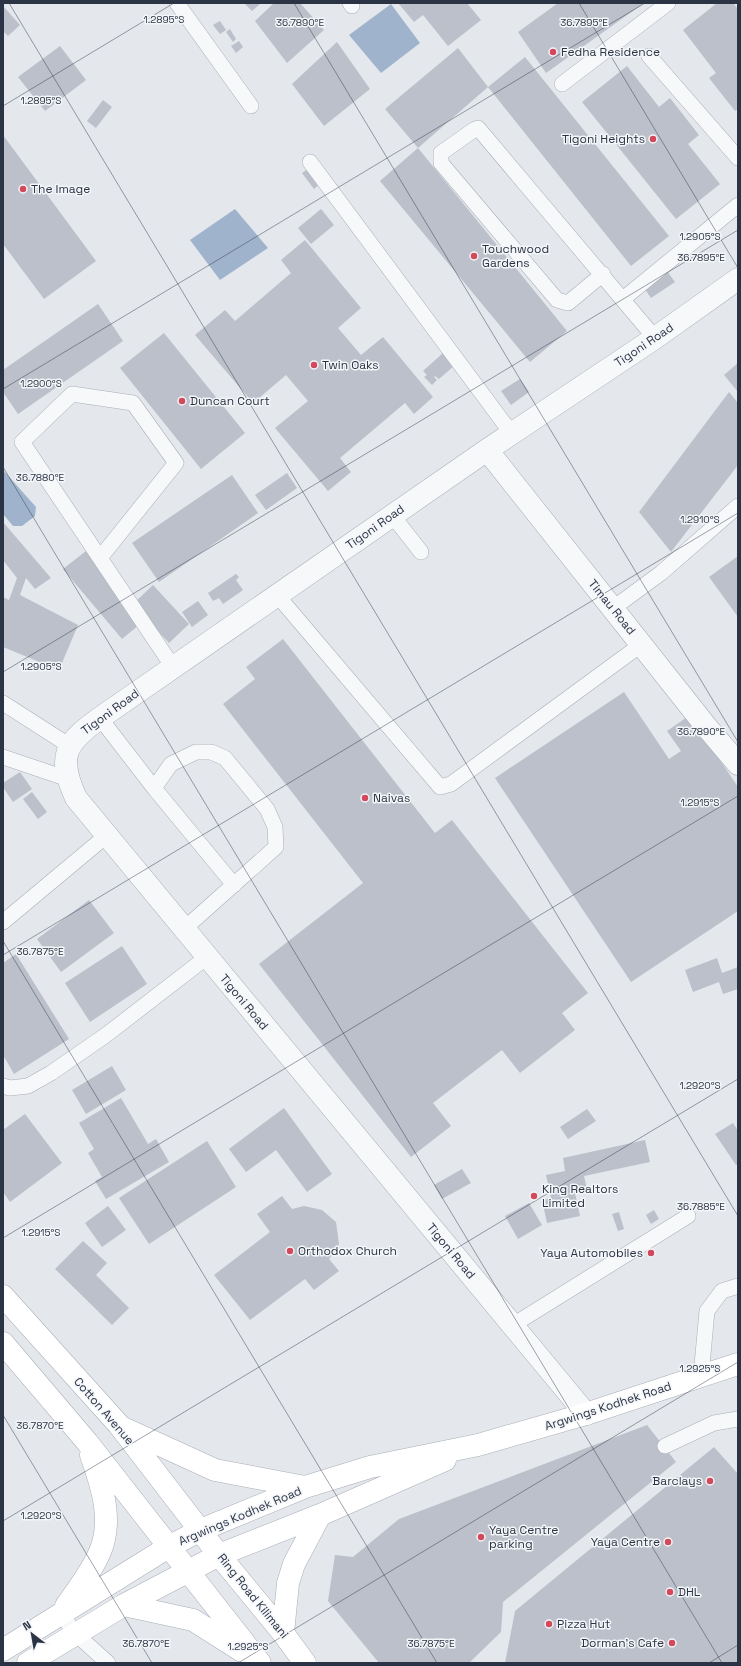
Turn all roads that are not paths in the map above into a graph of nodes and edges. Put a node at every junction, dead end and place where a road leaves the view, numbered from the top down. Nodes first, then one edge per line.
1 (177, 3) edge
2 (668, 3) edge
3 (649, 56) dead end
4 (562, 84) dead end
5 (251, 106) dead end
6 (738, 158) edge
7 (310, 162) dead end
8 (738, 205) edge
9 (603, 274) junction
10 (738, 279) edge
11 (623, 299) junction
12 (655, 338) junction
13 (512, 434) junction
14 (487, 450) junction
15 (738, 506) edge
16 (392, 515) junction
17 (421, 552) dead end
18 (100, 558) junction
19 (277, 595) junction
20 (612, 609) junction
21 (642, 644) junction
22 (173, 667) junction
23 (3, 703) edge
24 (100, 718) junction
25 (70, 746) junction
26 (3, 757) edge
27 (738, 764) edge
28 (68, 779) junction
29 (154, 788) junction
30 (106, 836) junction
31 (234, 885) junction
32 (3, 922) edge
33 (184, 929) junction
34 (207, 957) junction
35 (3, 1086) edge
36 (688, 1216) dead end
37 (738, 1286) edge
38 (3, 1296) edge
39 (513, 1325) junction
40 (3, 1343) edge
41 (738, 1364) edge
42 (701, 1376) junction
43 (586, 1414) junction
44 (738, 1419) edge
45 (119, 1426) junction
46 (87, 1442) junction
47 (478, 1446) junction
48 (665, 1446) dead end
49 (305, 1487) junction
50 (320, 1515) junction
51 (201, 1530) junction
52 (170, 1546) junction
53 (219, 1555) junction
54 (189, 1571) junction
55 (124, 1605) junction
56 (61, 1614) junction
57 (283, 1633) junction
58 (76, 1634) junction
59 (3, 1650) edge
60 (302, 1662) edge
61 (28, 1663) edge
62 (108, 1663) edge
63 (260, 1663) edge

1 - 5 lane
2 - 4 lane
3 - 6 lane
7 - 13 lane
8 - 11 lane
9 - 9 lane
9 - 11 lane
10 - 12 street, Tigoni Road
11 - 12 lane
12 - 13 street, Tigoni Road
13 - 14 street, Tigoni Road
14 - 16 street, Tigoni Road
14 - 20 street, Timau Road
15 - 20 lane
16 - 17 lane
16 - 19 street, Tigoni Road
18 - 18 lane
18 - 22 lane
19 - 21 lane
19 - 22 street, Tigoni Road
20 - 21 street, Timau Road
21 - 27 street, Timau Road
22 - 24 street, Tigoni Road
23 - 25 lane
24 - 25 street, Tigoni Road
24 - 29 lane
25 - 28 street, Tigoni Road
26 - 28 lane
28 - 30 street, Tigoni Road
29 - 31 lane
29 - 31 lane
30 - 32 lane
30 - 33 street, Tigoni Road
31 - 33 lane
33 - 34 street, Tigoni Road
34 - 35 lane
34 - 39 street, Tigoni Road
36 - 39 lane
37 - 42 lane
38 - 45 main road, Cotton Avenue
39 - 43 street, Tigoni Road
40 - 46 main road
41 - 42 main road, Argwings Kodhek Road
42 - 43 main road, Argwings Kodhek Road
43 - 47 main road, Argwings Kodhek Road
44 - 48 lane
45 - 49 main road
45 - 51 main road, Cotton Avenue
46 - 52 main road
46 - 56 main road
47 - 49 main road, Argwings Kodhek Road
47 - 50 main road, Argwings Kodhek Road
49 - 51 main road, Argwings Kodhek Road
50 - 53 main road, Argwings Kodhek Road
50 - 57 main road
51 - 52 main road, Argwings Kodhek Road
51 - 53 main road, Ring Road Kilimani
52 - 54 main road
52 - 56 main road, Argwings Kodhek Road
53 - 54 main road, Argwings Kodhek Road
53 - 57 main road, Ring Road Kilimani
54 - 55 main road, Argwings Kodhek Road
54 - 63 main road
55 - 58 main road, Argwings Kodhek Road
55 - 63 main road
56 - 58 lane
56 - 59 main road, Argwings Kodhek Road
57 - 60 main road, Ring Road Kilimani
58 - 61 main road, Argwings Kodhek Road
58 - 62 lane

